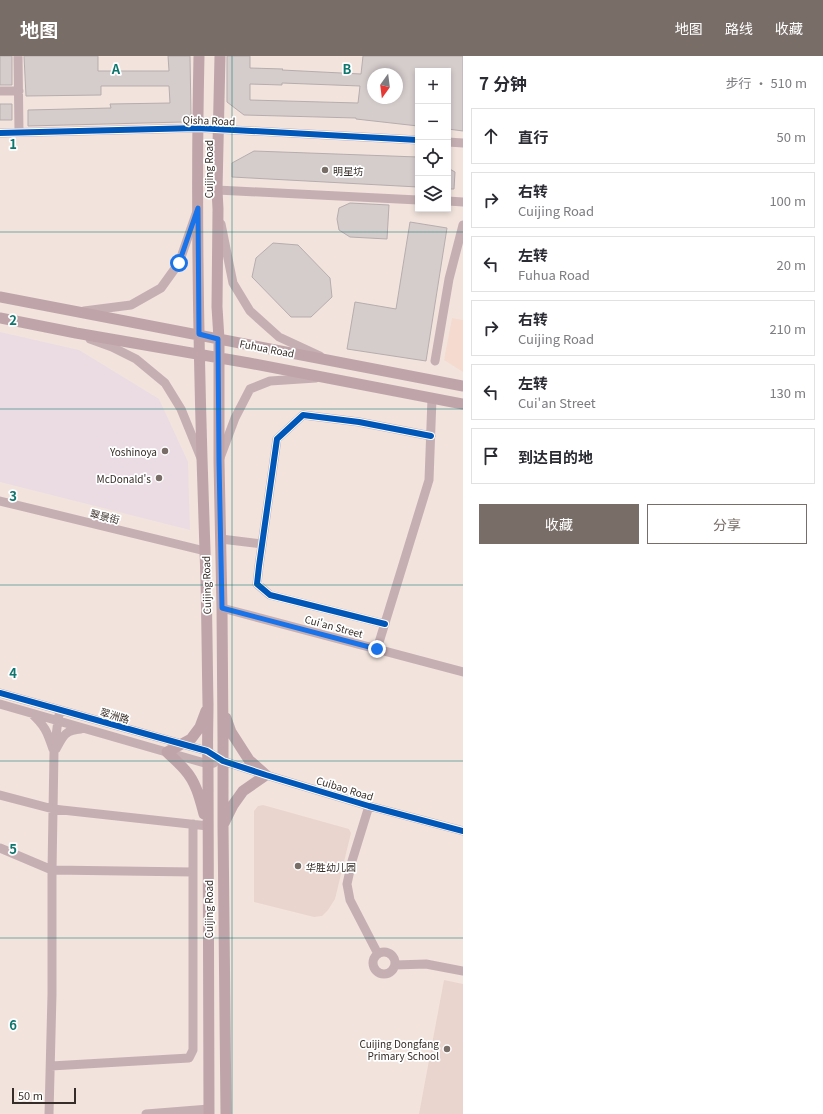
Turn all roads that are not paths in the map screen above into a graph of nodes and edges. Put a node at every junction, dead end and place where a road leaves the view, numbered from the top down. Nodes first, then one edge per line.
1 (18, 56) edge
2 (199, 56) edge
3 (220, 56) edge
4 (0, 91) edge
5 (19, 91) junction
6 (197, 128) junction
7 (219, 129) junction
8 (0, 132) edge
9 (19, 132) junction
10 (415, 140) edge
11 (451, 142) edge
12 (463, 143) edge
13 (217, 190) junction
14 (415, 200) edge
15 (451, 201) edge
16 (463, 202) edge
17 (198, 208) junction
18 (218, 209) junction
19 (463, 225) edge
20 (0, 297) edge
21 (76, 312) junction
22 (0, 318) edge
23 (76, 333) junction
24 (199, 334) junction
25 (218, 339) junction
26 (199, 355) junction
27 (219, 358) junction
28 (330, 360) junction
29 (435, 361) dead end
30 (328, 378) junction
31 (463, 386) edge
32 (432, 398) junction
33 (463, 404) edge
34 (430, 436) junction
35 (202, 460) junction
36 (219, 461) junction
37 (0, 501) edge
38 (221, 539) junction
39 (262, 544) junction
40 (205, 551) junction
41 (222, 608) junction
42 (385, 624) junction
43 (377, 649) junction
44 (463, 672) edge
45 (0, 693) edge
46 (0, 704) edge
47 (208, 705) junction
48 (222, 708) junction
49 (60, 710) junction
50 (29, 712) junction
51 (58, 720) junction
52 (85, 728) junction
53 (183, 744) junction
54 (207, 751) junction
55 (54, 752) junction
56 (167, 752) junction
57 (223, 761) junction
58 (208, 764) junction
59 (266, 775) junction
60 (0, 794) edge
61 (368, 806) junction
62 (53, 809) junction
63 (193, 824) junction
64 (208, 826) junction
65 (223, 826) junction
66 (463, 831) edge
67 (0, 848) edge
68 (52, 870) junction
69 (193, 872) junction
70 (378, 954) junction
71 (395, 965) junction
72 (463, 971) edge
73 (51, 1066) junction
74 (209, 1111) edge
75 (49, 1114) edge
76 (146, 1114) edge
77 (226, 1114) edge

1 - 5 street
2 - 6 main road, Cuijing Road
3 - 7 main road, Cuijing Road
4 - 5 street
5 - 9 street
6 - 7 street, Qisha Road
6 - 9 street, Qisha Road
6 - 17 main road, Cuijing Road
7 - 10 street, Qisha Road
7 - 13 main road, Cuijing Road
8 - 9 street, Qisha Road
11 - 12 street
13 - 14 street
13 - 18 main road, Cuijing Road
15 - 16 street
17 - 21 street
17 - 24 main road, Cuijing Road
18 - 25 main road, Cuijing Road
18 - 28 street
19 - 29 street
20 - 21 main road, Fuhua Road
21 - 24 main road, Fuhua Road
22 - 23 main road, Fuhua Road
23 - 26 main road, Fuhua Road
23 - 35 street
24 - 25 main road, Fuhua Road
24 - 26 main road, Cuijing Road
25 - 27 main road, Cuijing Road
25 - 28 main road, Fuhua Road
26 - 27 main road, Fuhua Road
26 - 35 main road, Cuijing Road
27 - 30 main road, Fuhua Road
27 - 36 main road, Cuijing Road
28 - 31 main road, Fuhua Road
30 - 32 main road, Fuhua Road
30 - 36 street
32 - 33 main road, Fuhua Road
32 - 34 street
34 - 39 street
34 - 42 street
35 - 40 main road, Cuijing Road
36 - 38 main road, Cuijing Road
37 - 40 street, 翠景街
38 - 39 street
38 - 41 main road, Cuijing Road
39 - 42 street
40 - 47 main road, Cuijing Road
41 - 43 street, Cui'an Street
41 - 48 main road, Cuijing Road
42 - 43 street
43 - 44 street, Cui'an Street
45 - 49 street, 翠洲路
46 - 50 street, 翠洲路
47 - 53 main road
47 - 54 main road, Cuijing Road
48 - 57 main road, Cuijing Road
48 - 59 main road
49 - 51 street
49 - 53 street, 翠洲路
50 - 51 street, 翠洲路
50 - 55 street
51 - 52 street, 翠洲路
51 - 55 street
52 - 55 street
52 - 56 street, 翠洲路
53 - 54 street, 翠洲路
53 - 56 main road
54 - 57 street, 翠洲路
54 - 58 main road, Cuijing Road
55 - 62 street
56 - 58 street, 翠洲路
56 - 64 main road
57 - 58 street, 翠洲路
57 - 59 street, Cuibao Road
57 - 65 main road, Cuijing Road
58 - 64 main road, Cuijing Road
59 - 61 street, Cuibao Road
59 - 65 main road
60 - 62 street
61 - 66 street, Cuibao Road
61 - 70 street
62 - 63 street
62 - 68 street
63 - 64 street
63 - 69 street
64 - 74 main road, Cuijing Road
65 - 77 main road, Cuijing Road
67 - 68 street
68 - 69 street
68 - 73 street
69 - 73 street
70 - 71 street
70 - 71 street
71 - 72 street
73 - 75 street
74 - 76 street

